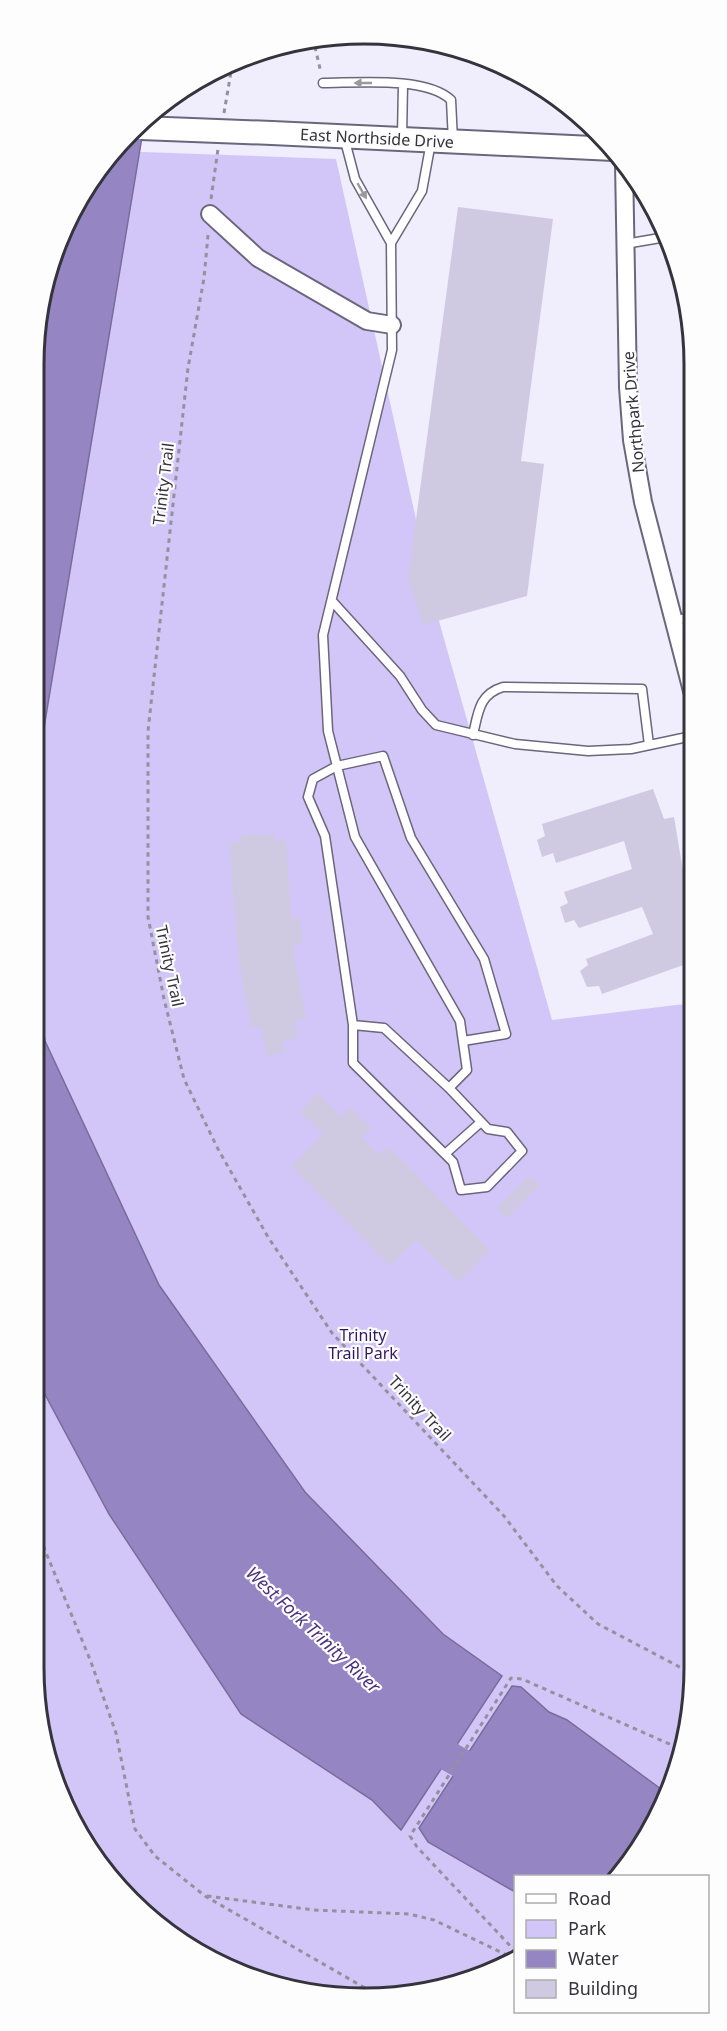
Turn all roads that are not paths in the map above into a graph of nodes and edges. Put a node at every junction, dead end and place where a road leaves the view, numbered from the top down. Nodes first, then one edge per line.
1 (323, 83) road end
2 (403, 84) junction
3 (147, 128) edge
4 (344, 136) junction
5 (402, 139) junction
6 (431, 140) junction
7 (453, 141) junction
8 (600, 148) edge
9 (624, 178) edge
10 (210, 214) road end
11 (658, 238) edge
12 (391, 243) junction
13 (625, 244) junction
14 (392, 325) junction
15 (332, 601) junction
16 (684, 618) edge
17 (674, 621) junction
18 (684, 660) edge
19 (473, 735) junction
20 (684, 738) edge
21 (649, 745) junction
22 (337, 766) junction
23 (353, 1025) junction
24 (463, 1041) junction
25 (449, 1088) junction
26 (481, 1122) junction
27 (445, 1155) junction

2 -> 1 lane
2 - 5 lane
2 - 7 lane
3 - 4 street, East Northside Drive, bridge
4 - 5 street, East Northside Drive
4 -> 12 lane
5 - 6 street, East Northside Drive
6 - 7 street, East Northside Drive
6 - 12 lane
7 - 8 street, East Northside Drive
9 - 13 street, Northpark Drive
10 - 14 street
11 - 13 lane
12 - 14 lane
13 - 17 street, Northpark Drive
14 - 15 lane
15 - 19 lane
15 - 22 lane
16 - 17 lane
17 - 18 street, Northpark Drive
19 - 21 lane
19 - 21 lane
20 - 21 lane
22 - 23 lane
22 - 24 lane
22 - 24 lane
23 - 25 lane
23 - 27 lane
24 - 25 lane
25 - 26 lane
26 - 27 lane
26 - 27 lane

